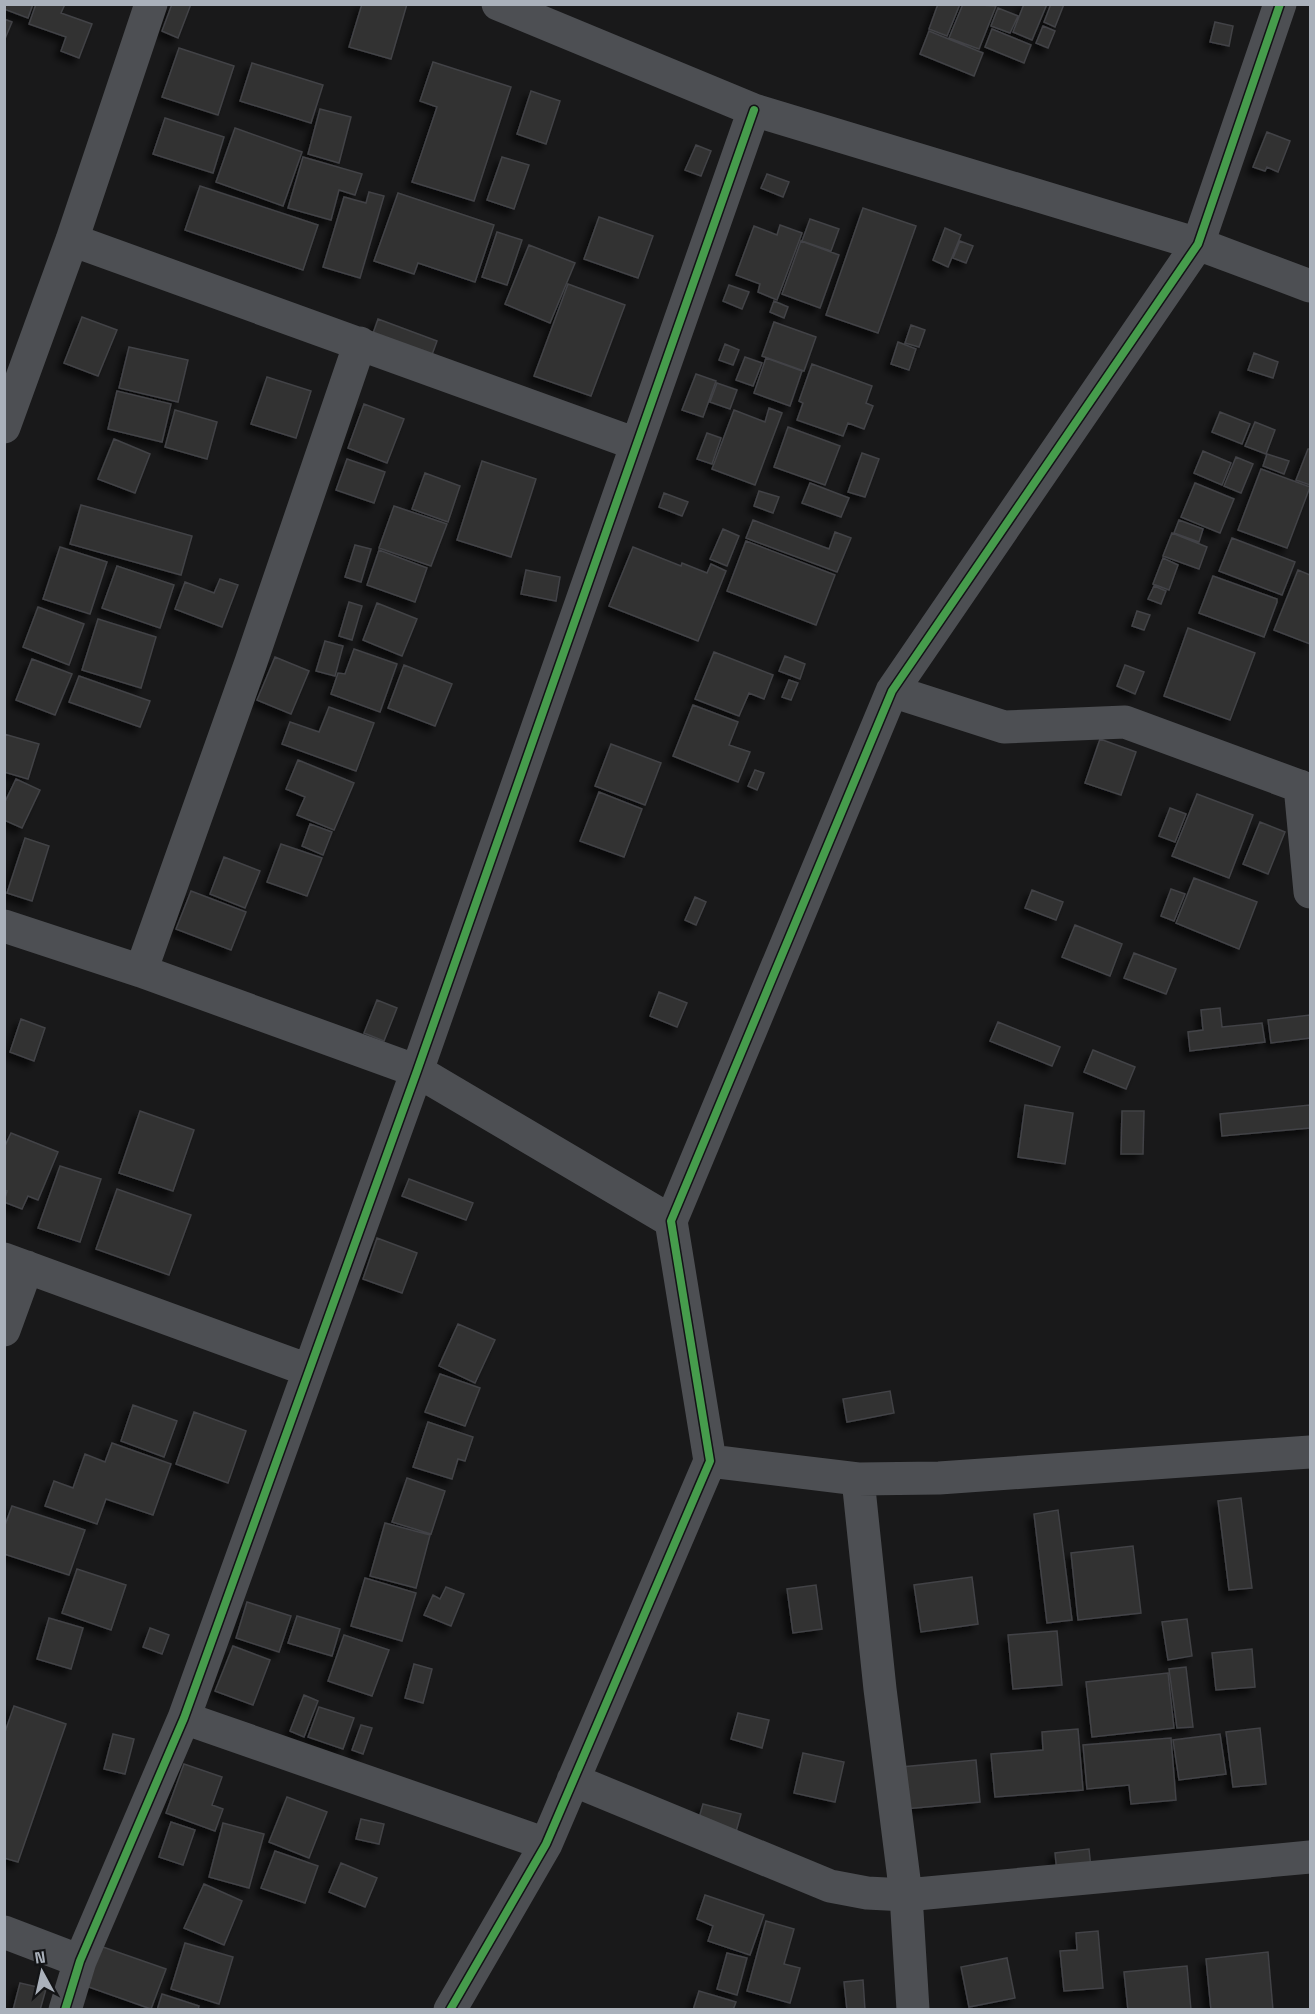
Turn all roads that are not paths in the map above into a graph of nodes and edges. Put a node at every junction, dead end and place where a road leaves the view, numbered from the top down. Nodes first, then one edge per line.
1 (151, 4) edge
2 (498, 4) edge
3 (1280, 4) edge
4 (754, 110) junction
5 (72, 240) junction
6 (1198, 244) junction
7 (1311, 286) edge
8 (360, 343) junction
9 (4, 427) edge
10 (636, 444) junction
11 (892, 691) junction
12 (1305, 788) edge
13 (1311, 892) edge
14 (4, 926) edge
15 (141, 971) junction
16 (417, 1071) junction
17 (671, 1221) junction
18 (16, 1263) edge
19 (4, 1330) edge
20 (308, 1370) junction
21 (1311, 1452) edge
22 (710, 1461) junction
23 (858, 1479) junction
24 (184, 1718) junction
25 (573, 1780) junction
26 (546, 1844) junction
27 (1311, 1857) edge
28 (906, 1895) junction
29 (4, 1932) edge
30 (80, 1961) junction
31 (65, 2010) edge
32 (450, 2010) edge
33 (913, 2010) edge

1 - 5 street
2 - 4 street
3 - 6 street
4 - 6 street
4 - 10 street
5 - 8 street
5 - 9 street
6 - 7 street
6 - 11 street
8 - 10 street
8 - 15 street
10 - 16 street
11 - 12 street
11 - 17 street
12 - 13 street
14 - 15 street
15 - 16 street
16 - 17 street
16 - 20 street
17 - 22 street
18 - 19 street
18 - 20 street
20 - 24 street
21 - 23 street
22 - 23 street
22 - 25 street
23 - 28 street
24 - 26 street
24 - 30 street
25 - 26 street
25 - 28 street
26 - 32 street
27 - 28 street
28 - 33 street
29 - 30 street
30 - 31 street

